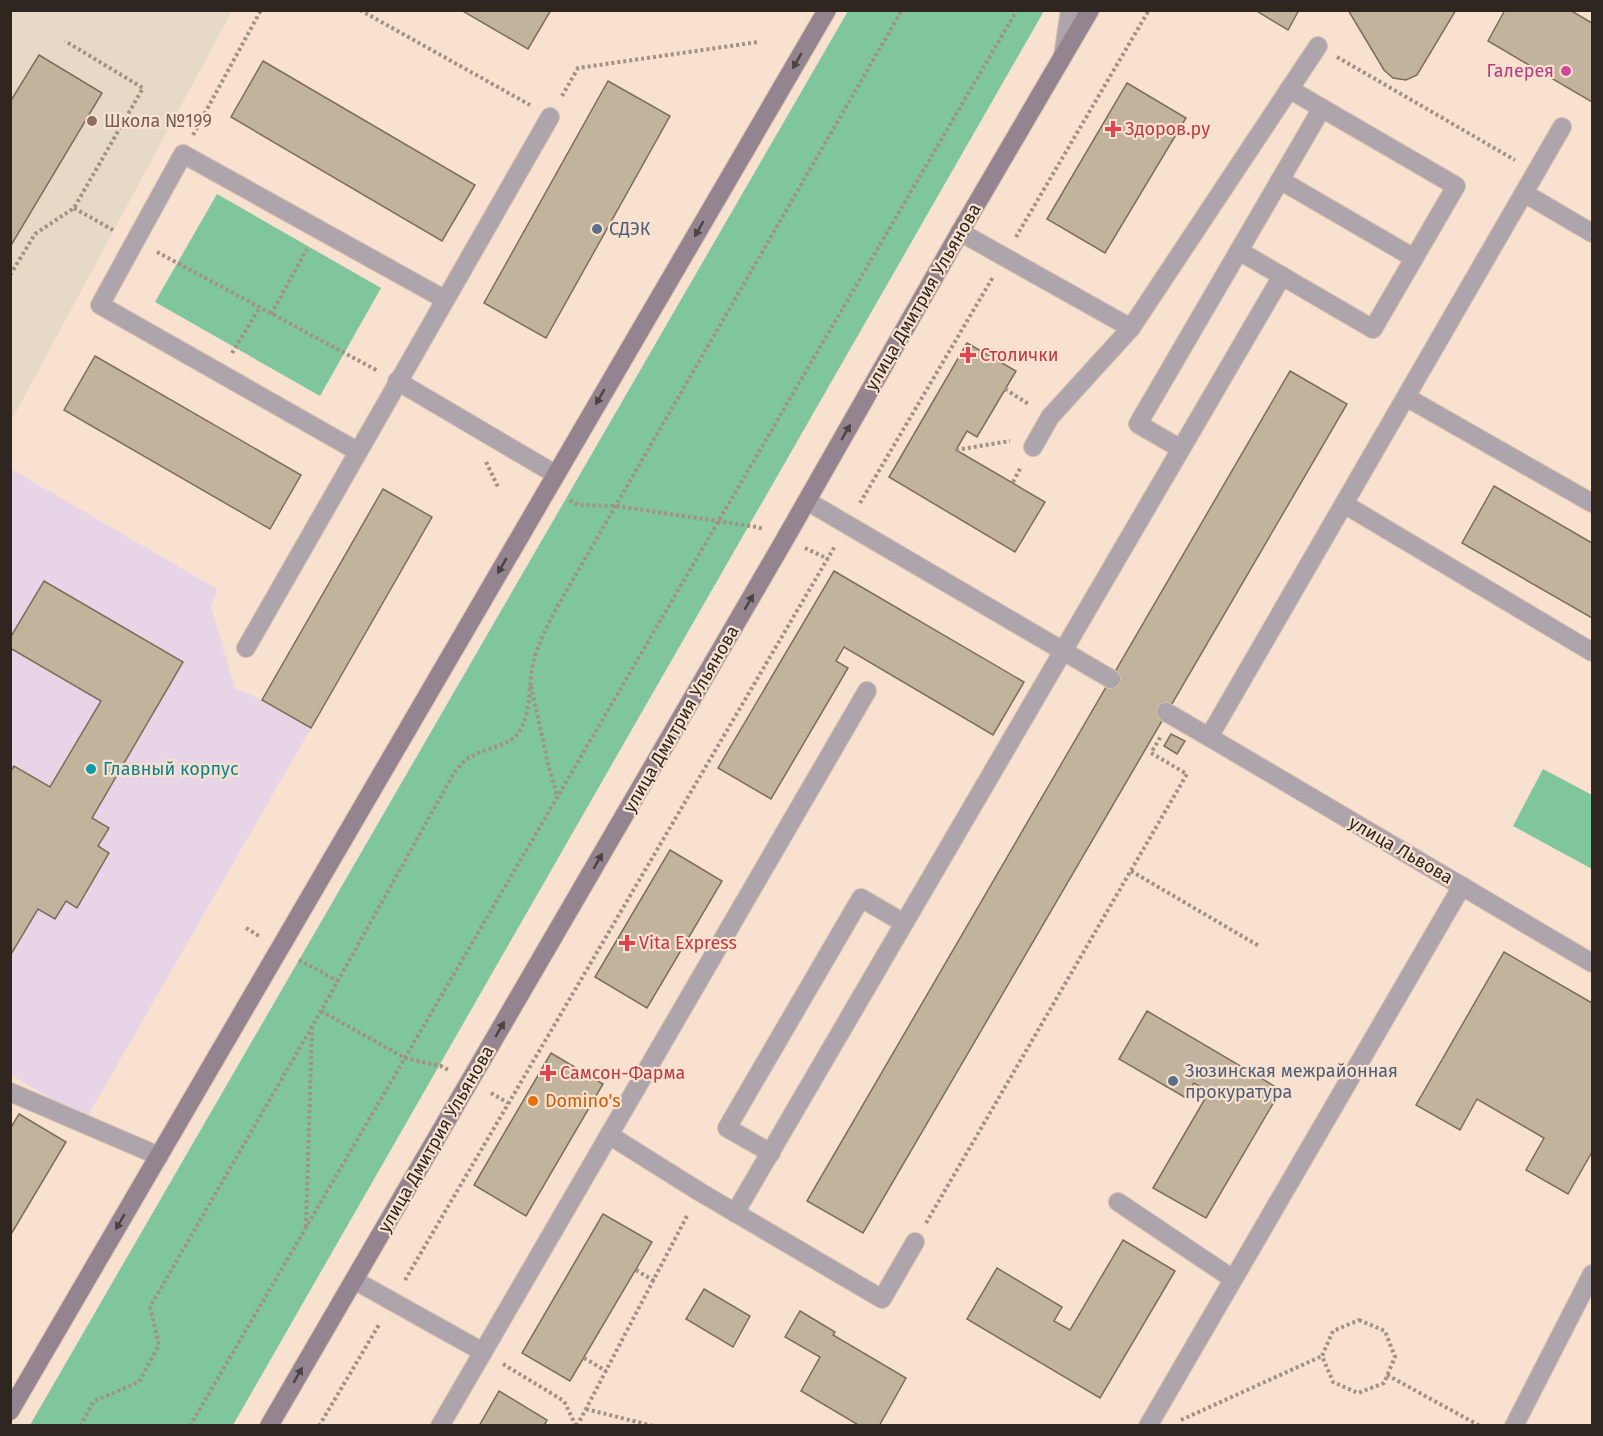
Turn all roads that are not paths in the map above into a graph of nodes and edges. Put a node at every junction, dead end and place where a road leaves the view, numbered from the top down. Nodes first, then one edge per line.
1 (827, 10) edge
2 (1070, 10) edge
3 (1090, 10) edge
4 (1318, 46) road end
5 (1062, 58) junction
6 (1288, 89) junction
7 (1323, 108) junction
8 (550, 117) road end
9 (1562, 127) dead end
10 (1280, 180) junction
11 (1524, 193) junction
12 (960, 232) junction
13 (1593, 233) edge
14 (1239, 251) junction
15 (1414, 258) junction
16 (1282, 276) junction
17 (444, 299) junction
18 (1131, 328) junction
19 (397, 381) junction
20 (1406, 397) junction
21 (1033, 447) road end
22 (1181, 449) junction
23 (357, 451) junction
24 (551, 481) junction
25 (807, 501) junction
26 (1593, 503) edge
27 (1344, 504) junction
28 (246, 648) dead end
29 (1063, 651) junction
30 (1593, 652) edge
31 (1111, 679) dead end
32 (867, 691) dead end
33 (1170, 714) road end
34 (1209, 737) junction
35 (1462, 886) junction
36 (904, 923) junction
37 (1593, 963) edge
38 (10, 1092) edge
39 (609, 1135) junction
40 (771, 1153) junction
41 (159, 1156) junction
42 (1118, 1202) dead end
43 (735, 1213) junction
44 (915, 1242) road end
45 (1593, 1274) edge
46 (1233, 1279) junction
47 (354, 1280) junction
48 (483, 1352) junction
49 (10, 1411) edge
50 (269, 1425) edge
51 (440, 1425) edge
52 (1148, 1425) edge
53 (1514, 1425) edge

1 -> 24 main road
2 - 5 street
3 - 5 main road, улица Дмитрия Ульянова
4 - 6 street
5 - 12 main road, улица Дмитрия Ульянова
6 - 7 street
6 - 18 street
7 - 10 street
7 - 15 street
8 - 17 street
9 - 11 street
10 - 14 street
10 - 15 street
11 - 13 street
11 - 20 street
12 - 18 street
25 -> 12 main road, улица Дмитрия Ульянова
14 - 16 street
14 - 22 street
15 - 16 street
16 - 22 street
17 - 19 street
17 - 23 street
18 - 21 street
19 - 23 street
19 - 24 street
20 - 26 street
20 - 27 street
22 - 29 street
23 - 28 street
24 -> 41 main road
25 - 29 street
47 -> 25 main road, улица Дмитрия Ульянова
27 - 30 street
27 - 34 street
29 - 31 street
29 - 36 street
32 - 39 street
33 - 34 street, улица Львова
34 - 35 street, улица Львова
35 - 37 street, улица Львова
35 - 46 street
36 - 40 street
36 - 40 street
38 - 41 street
39 - 43 street
39 - 48 street
40 - 43 street
41 -> 49 main road
42 - 46 street
43 - 44 street
45 - 53 street
46 - 52 street
47 - 48 street
50 -> 47 main road, улица Дмитрия Ульянова
48 - 51 street

